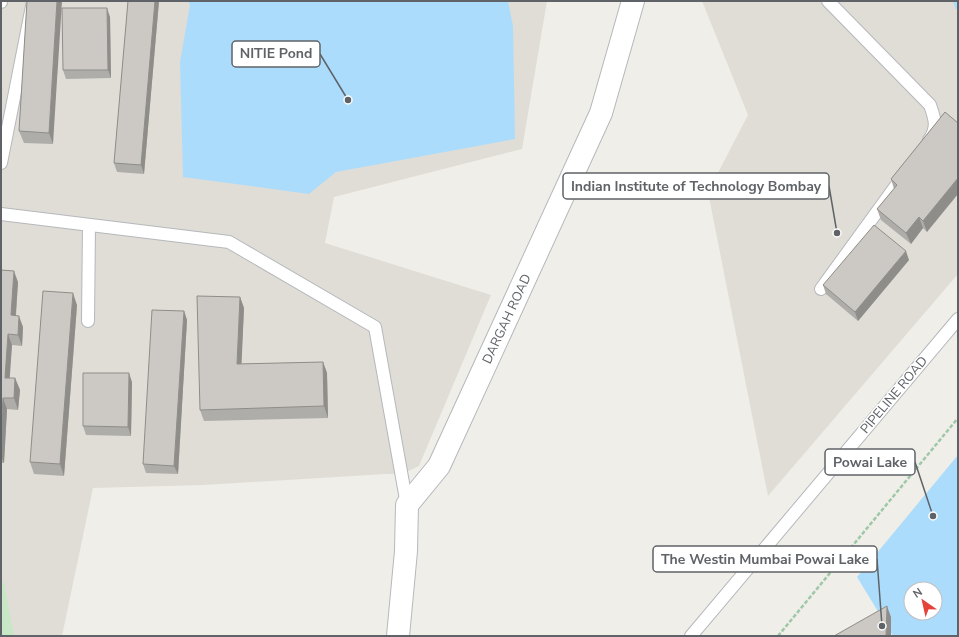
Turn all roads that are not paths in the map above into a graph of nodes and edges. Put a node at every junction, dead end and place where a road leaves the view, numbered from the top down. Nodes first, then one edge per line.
1 (33, 1) edge
2 (633, 1) edge
3 (828, 1) edge
4 (921, 152) edge
5 (1, 163) edge
6 (912, 164) edge
7 (1, 214) edge
8 (89, 225) junction
9 (821, 289) dead end
10 (958, 318) edge
11 (88, 321) dead end
12 (407, 505) junction
13 (398, 636) edge
14 (691, 636) edge

1 - 5 lane
2 - 12 street, DARGAH ROAD
3 - 4 lane
6 - 9 lane
7 - 8 lane
8 - 11 lane
8 - 12 lane
10 - 14 lane, PIPELINE ROAD
12 - 13 street

